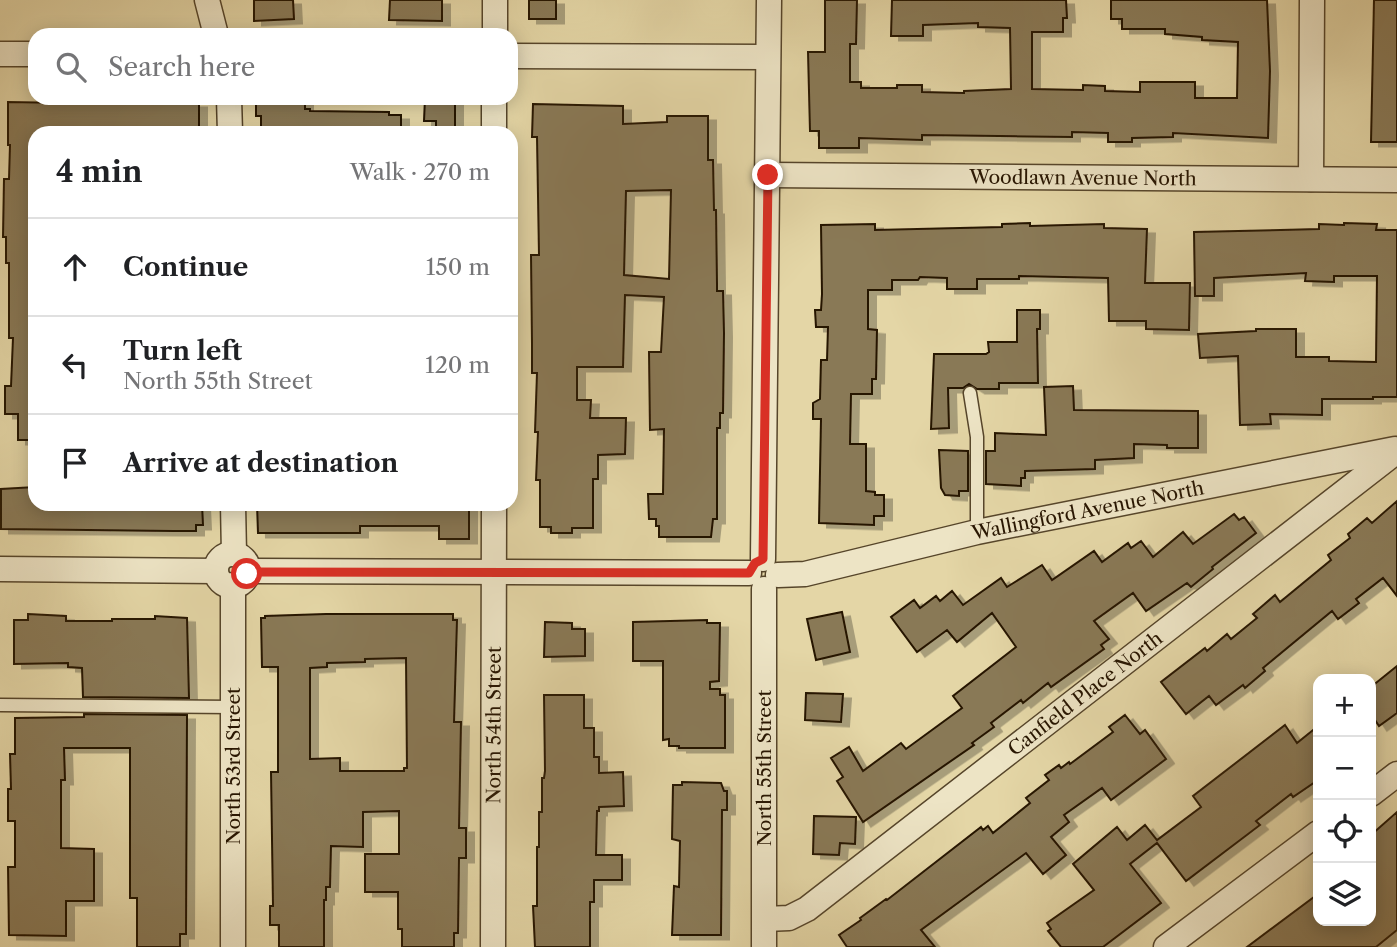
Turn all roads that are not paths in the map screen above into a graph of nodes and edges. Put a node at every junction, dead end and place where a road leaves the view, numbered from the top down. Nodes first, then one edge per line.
1 (207, 0) edge
2 (495, 0) edge
3 (769, 0) edge
4 (1312, 0) edge
5 (214, 28) edge
6 (495, 28) edge
7 (0, 54) edge
8 (28, 54) edge
9 (518, 56) edge
10 (767, 57) junction
11 (229, 105) edge
12 (494, 105) edge
13 (230, 126) edge
14 (494, 126) edge
15 (768, 175) junction
16 (1311, 179) junction
17 (1397, 180) edge
18 (970, 393) dead end
19 (1397, 450) edge
20 (233, 511) edge
21 (494, 511) edge
22 (977, 532) junction
23 (0, 569) edge
24 (233, 571) junction
25 (494, 572) junction
26 (764, 574) junction
27 (0, 705) edge
28 (233, 707) junction
29 (1397, 774) edge
30 (1376, 790) edge
31 (1313, 837) edge
32 (765, 919) junction
33 (233, 947) edge
34 (493, 947) edge
35 (765, 947) edge
36 (1166, 947) edge

1 - 5 street
2 - 6 street
3 - 10 street, North 55th Street
4 - 16 street
7 - 8 street
9 - 10 street
10 - 15 street, North 55th Street
11 - 13 street
12 - 14 street
15 - 16 street, Woodlawn Avenue North
15 - 26 street, North 55th Street
16 - 17 street, Woodlawn Avenue North
18 - 22 lane
19 - 22 street, Wallingford Avenue North
19 - 32 street, Canfield Place North
20 - 24 street, North 53rd Street
21 - 25 street, North 54th Street
22 - 26 street, Wallingford Avenue North
23 - 24 street, Wallingford Avenue North
24 - 25 street, Wallingford Avenue North
24 - 28 street, North 53rd Street
25 - 26 street, Wallingford Avenue North
25 - 34 street, North 54th Street
26 - 32 street, North 55th Street
27 - 28 lane
28 - 33 street, North 53rd Street
29 - 30 street
31 - 36 street
32 - 35 street, North 55th Street

